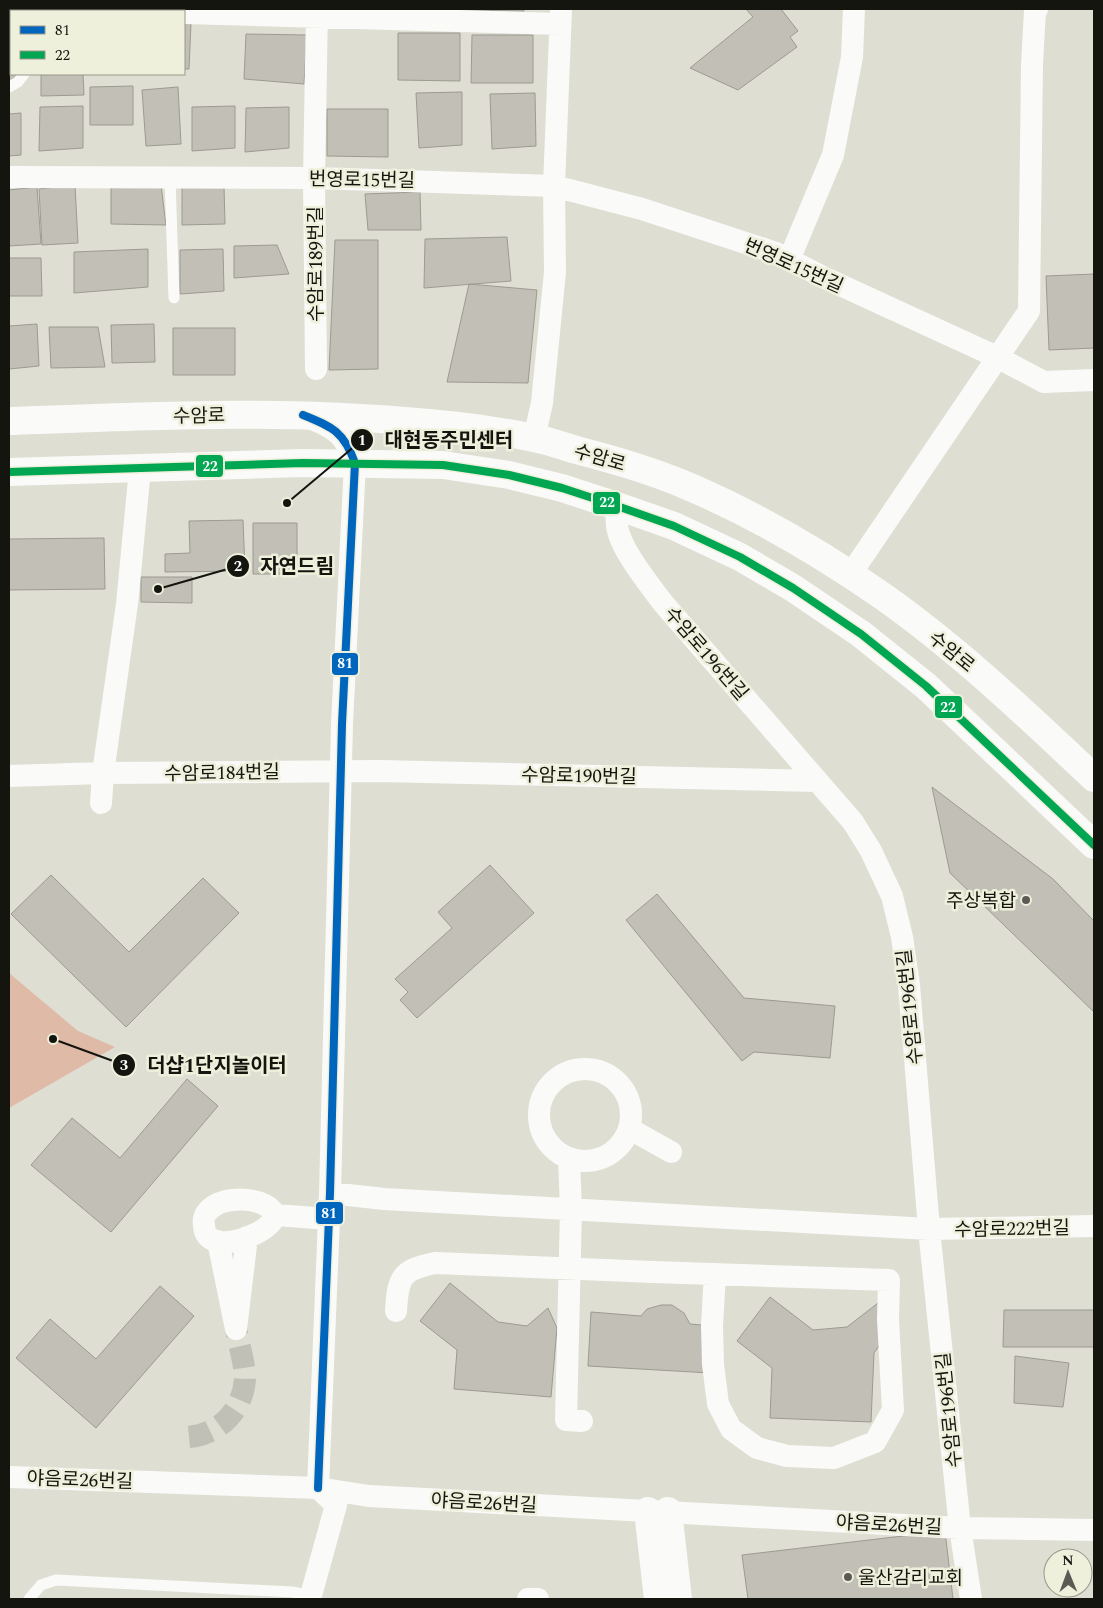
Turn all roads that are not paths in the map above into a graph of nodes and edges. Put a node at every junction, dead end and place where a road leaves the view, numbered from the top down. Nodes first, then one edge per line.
1 (854, 9) edge
2 (1037, 9) edge
3 (185, 13) edge
4 (317, 13) edge
5 (560, 16) edge
6 (23, 75) edge
7 (9, 87) edge
8 (9, 177) edge
9 (170, 178) junction
10 (314, 178) junction
11 (554, 186) junction
12 (789, 260) junction
13 (174, 298) dead end
14 (997, 358) junction
15 (316, 369) dead end
16 (1094, 380) edge
17 (303, 415) junction
18 (9, 421) edge
19 (534, 438) junction
20 (355, 464) junction
21 (140, 468) junction
22 (9, 472) edge
23 (617, 506) junction
24 (850, 575) junction
25 (341, 771) junction
26 (103, 773) junction
27 (9, 776) edge
28 (1094, 778) edge
29 (817, 781) junction
30 (102, 803) dead end
31 (1094, 845) edge
32 (630, 1129) junction
33 (671, 1152) dead end
34 (569, 1159) junction
35 (330, 1193) junction
36 (571, 1210) junction
37 (276, 1215) junction
38 (329, 1219) junction
39 (1094, 1226) edge
40 (929, 1229) junction
41 (246, 1237) junction
42 (218, 1241) junction
43 (569, 1270) junction
44 (715, 1274) junction
45 (396, 1311) dead end
46 (582, 1421) dead end
47 (9, 1477) edge
48 (318, 1488) junction
49 (658, 1511) junction
50 (960, 1528) junction
51 (1094, 1530) edge
52 (311, 1598) edge
53 (29, 1599) edge
54 (528, 1599) edge
55 (538, 1599) edge
56 (658, 1599) edge
57 (678, 1599) edge
58 (971, 1599) edge

1 - 12 street
2 - 14 street
3 - 4 street
4 - 5 street
4 - 10 street, 수암로189번길
5 - 11 street
6 - 7 lane
8 - 9 street, 번영로15번길
9 - 10 street, 번영로15번길
9 - 13 lane
10 - 11 street, 번영로15번길
10 - 15 street, 수암로189번길
11 - 12 street, 번영로15번길
11 - 19 street
12 - 14 street, 번영로15번길
14 - 16 street, 번영로15번길
14 - 24 street
17 - 18 main road, 수암로
17 - 19 main road, 수암로
17 - 20 street
19 - 24 main road, 수암로
20 - 21 main road
20 - 23 main road
20 - 25 street
21 - 22 main road
21 - 26 street
23 - 29 street, 수암로196번길
23 - 31 main road
24 - 28 main road, 수암로
25 - 26 street, 수암로184번길
25 - 29 street, 수암로190번길
25 - 35 street
26 - 27 street, 수암로184번길
26 - 30 street
29 - 40 street, 수암로196번길
32 - 33 street
32 - 34 street
32 - 34 street
34 - 36 street
35 - 36 street, 수암로222번길
35 - 38 street
36 - 40 street, 수암로222번길
36 - 43 street
37 - 38 street
37 - 41 street
37 - 42 street
38 - 48 street
39 - 40 street, 수암로222번길
40 - 50 street, 수암로196번길
41 - 42 street
41 - 42 street
43 - 44 street
43 - 45 street
43 - 46 street
44 - 44 street
47 - 48 street, 야음로26번길
48 - 49 street, 야음로26번길
48 - 52 street
49 - 50 street, 야음로26번길
49 - 56 main road
49 - 57 main road
50 - 51 street, 야음로26번길
50 - 58 street, 수암로196번길
52 - 53 lane
54 - 55 street

